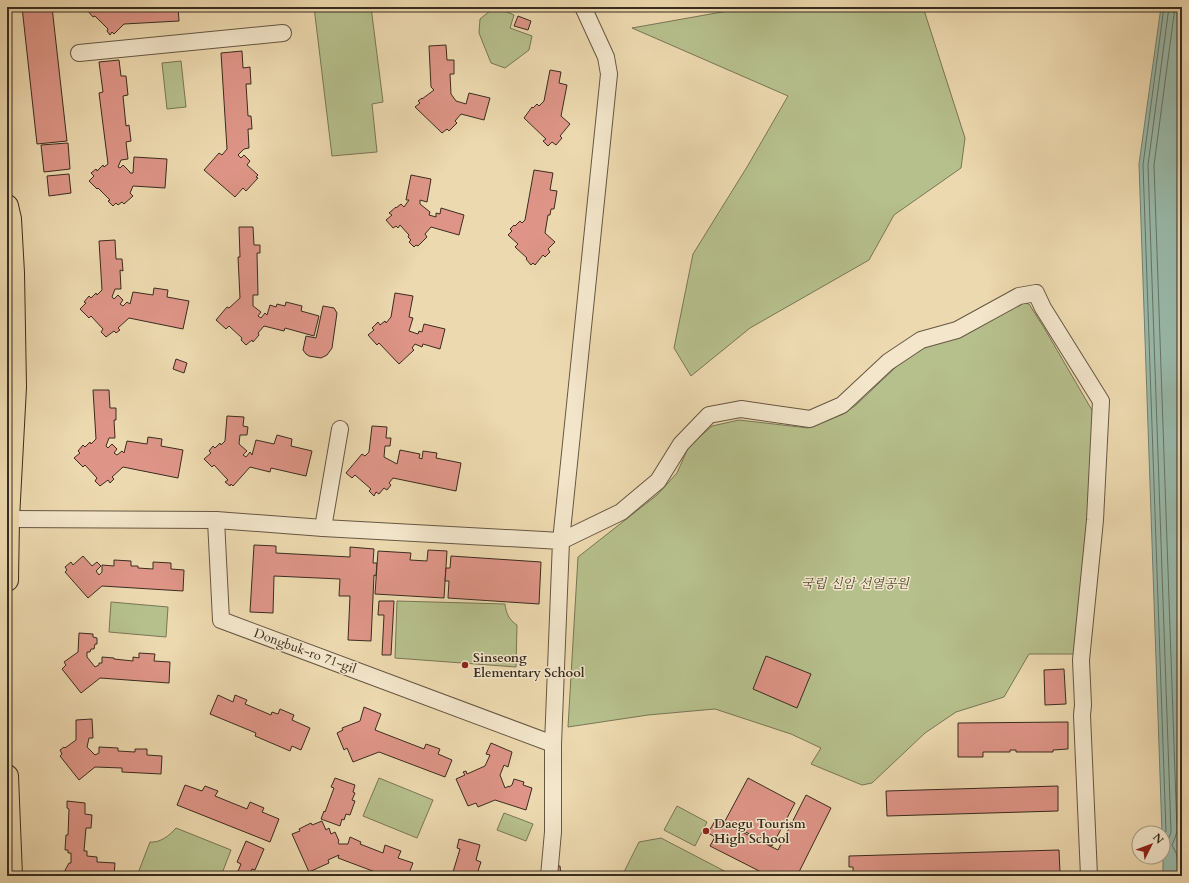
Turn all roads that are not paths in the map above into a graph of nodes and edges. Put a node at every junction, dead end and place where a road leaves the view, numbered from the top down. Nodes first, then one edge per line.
1 (583, 7) edge
2 (283, 33) dead end
3 (79, 53) dead end
4 (7, 206) edge
5 (340, 429) dead end
6 (8, 520) junction
7 (216, 520) junction
8 (323, 528) junction
9 (561, 540) junction
10 (7, 580) edge
11 (553, 744) junction
12 (7, 776) edge
13 (12, 876) edge
14 (549, 876) edge
15 (1089, 876) edge

1 - 9 street
2 - 3 street
4 - 6 main road
5 - 8 street
6 - 7 street
6 - 10 main road
7 - 8 street
7 - 11 street, Dongbuk-ro 71-gil
8 - 9 street
9 - 11 street
9 - 15 street
11 - 14 street
12 - 13 main road

